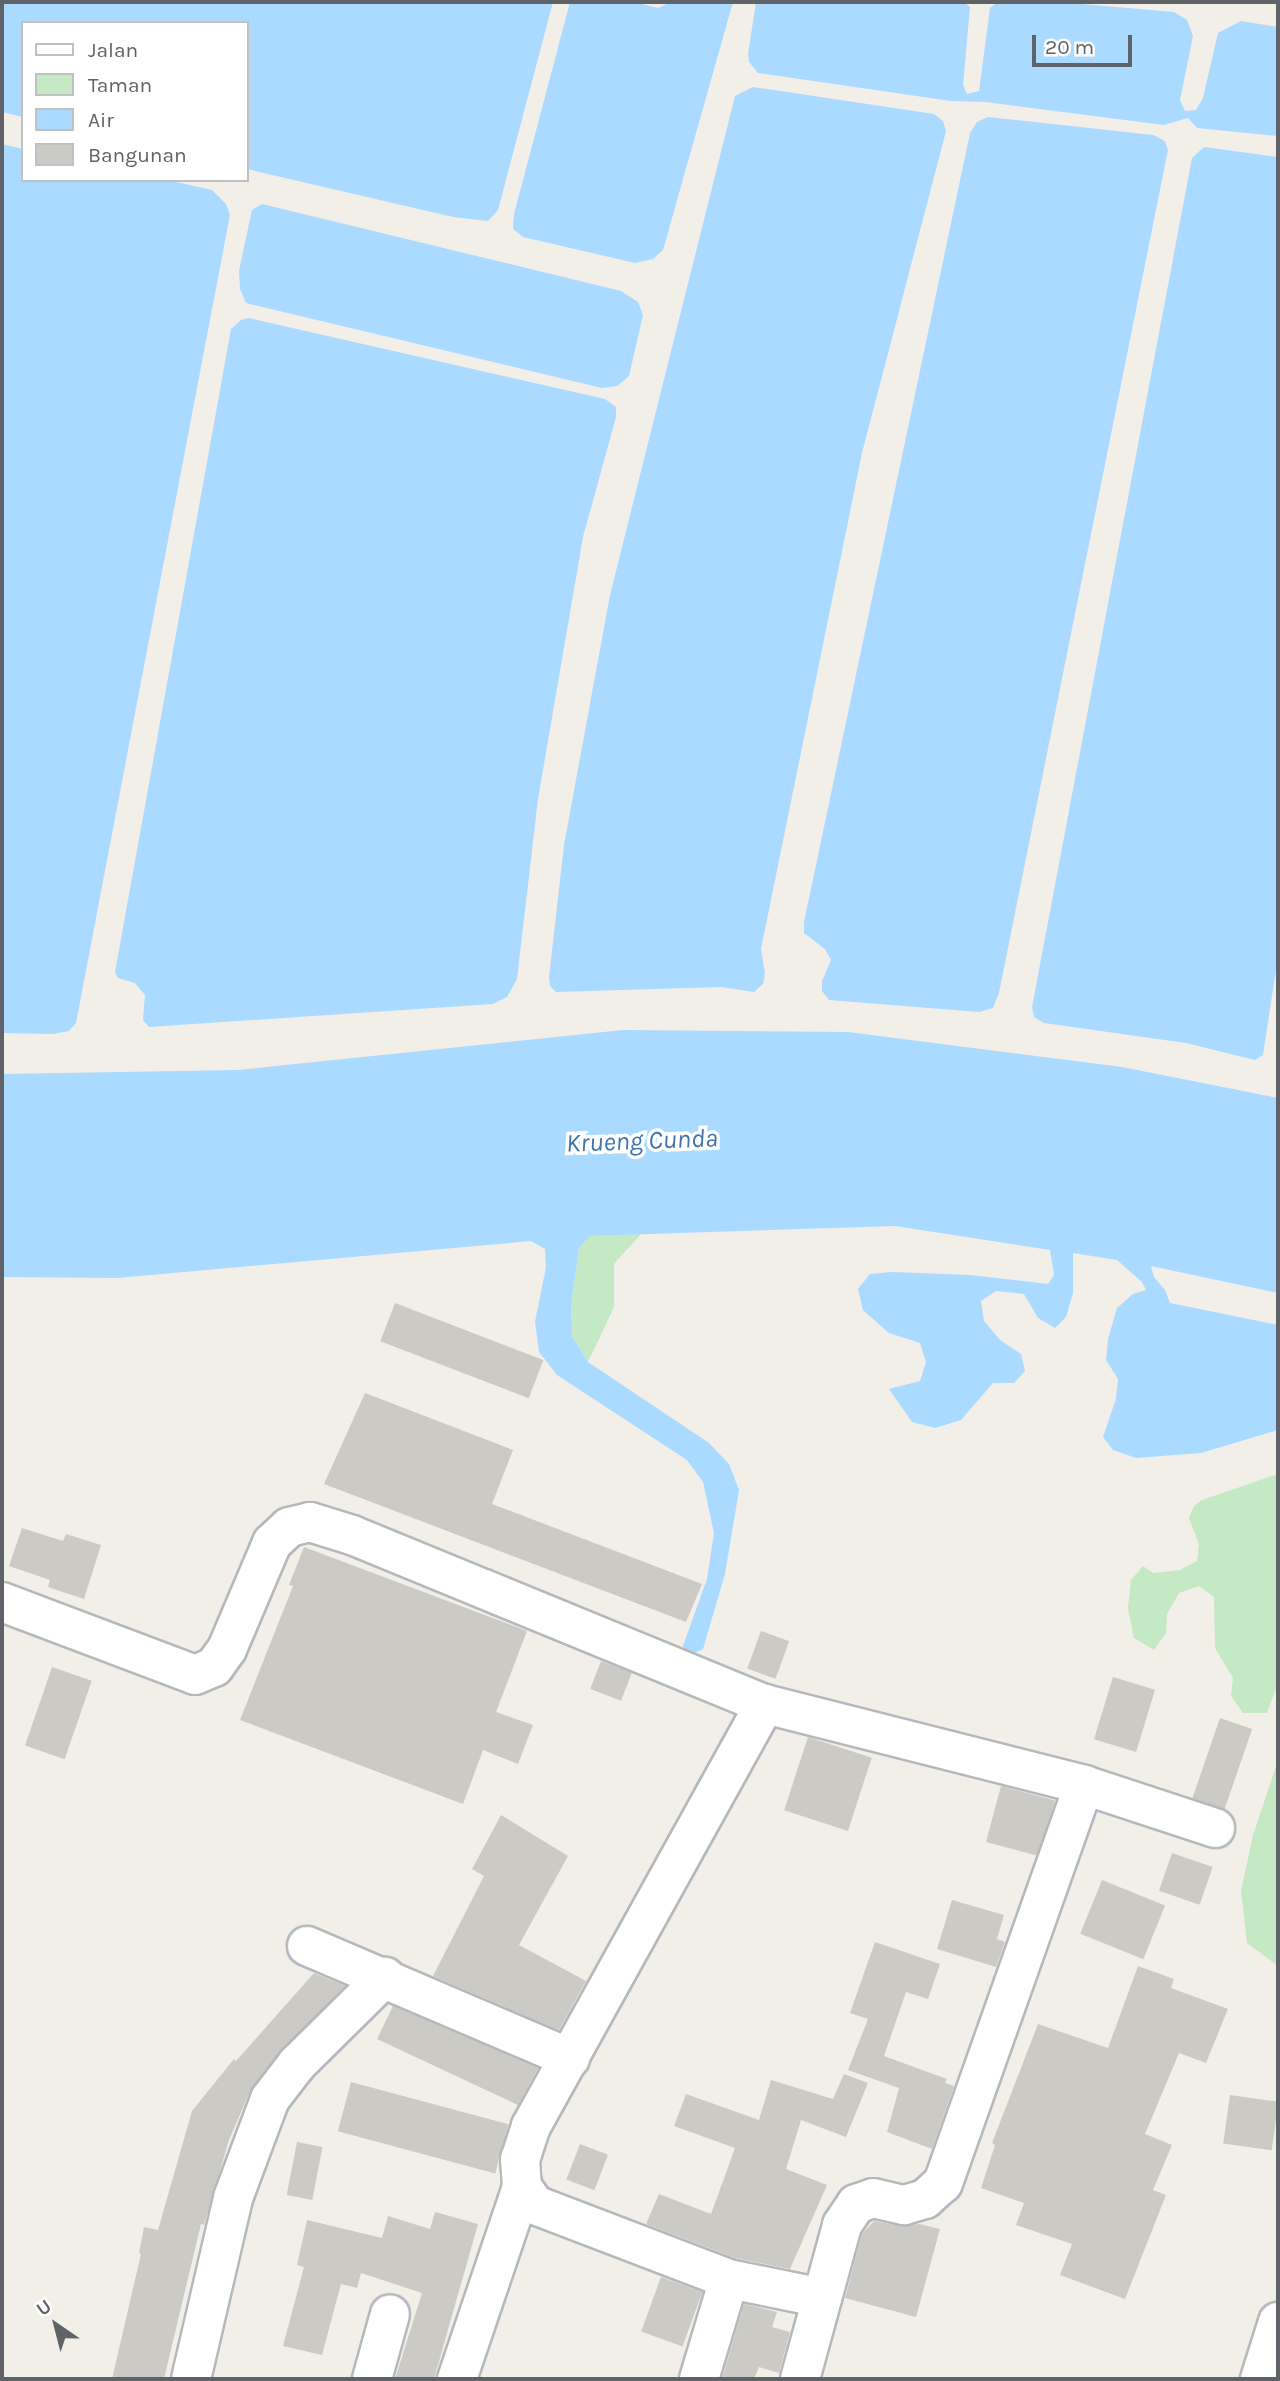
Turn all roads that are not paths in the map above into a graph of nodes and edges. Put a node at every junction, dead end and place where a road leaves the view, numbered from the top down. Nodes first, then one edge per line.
1 (2, 1602) edge
2 (765, 1704) junction
3 (1084, 1785) junction
4 (1215, 1828) dead end
5 (307, 1946) dead end
6 (385, 1977) junction
7 (570, 2059) junction
8 (522, 2188) junction
9 (729, 2279) junction
10 (822, 2298) junction
11 (390, 2314) dead end
12 (1278, 2322) edge
13 (191, 2379) edge
14 (372, 2379) edge
15 (457, 2379) edge
16 (698, 2379) edge
17 (800, 2379) edge
18 (1260, 2379) edge

1 - 2 street
2 - 3 street
2 - 7 street
3 - 4 street
3 - 10 street
5 - 6 street
6 - 7 street
6 - 13 street
7 - 8 street
8 - 9 street
8 - 15 street
9 - 10 street
9 - 16 street
10 - 17 street
11 - 14 street
12 - 18 street

